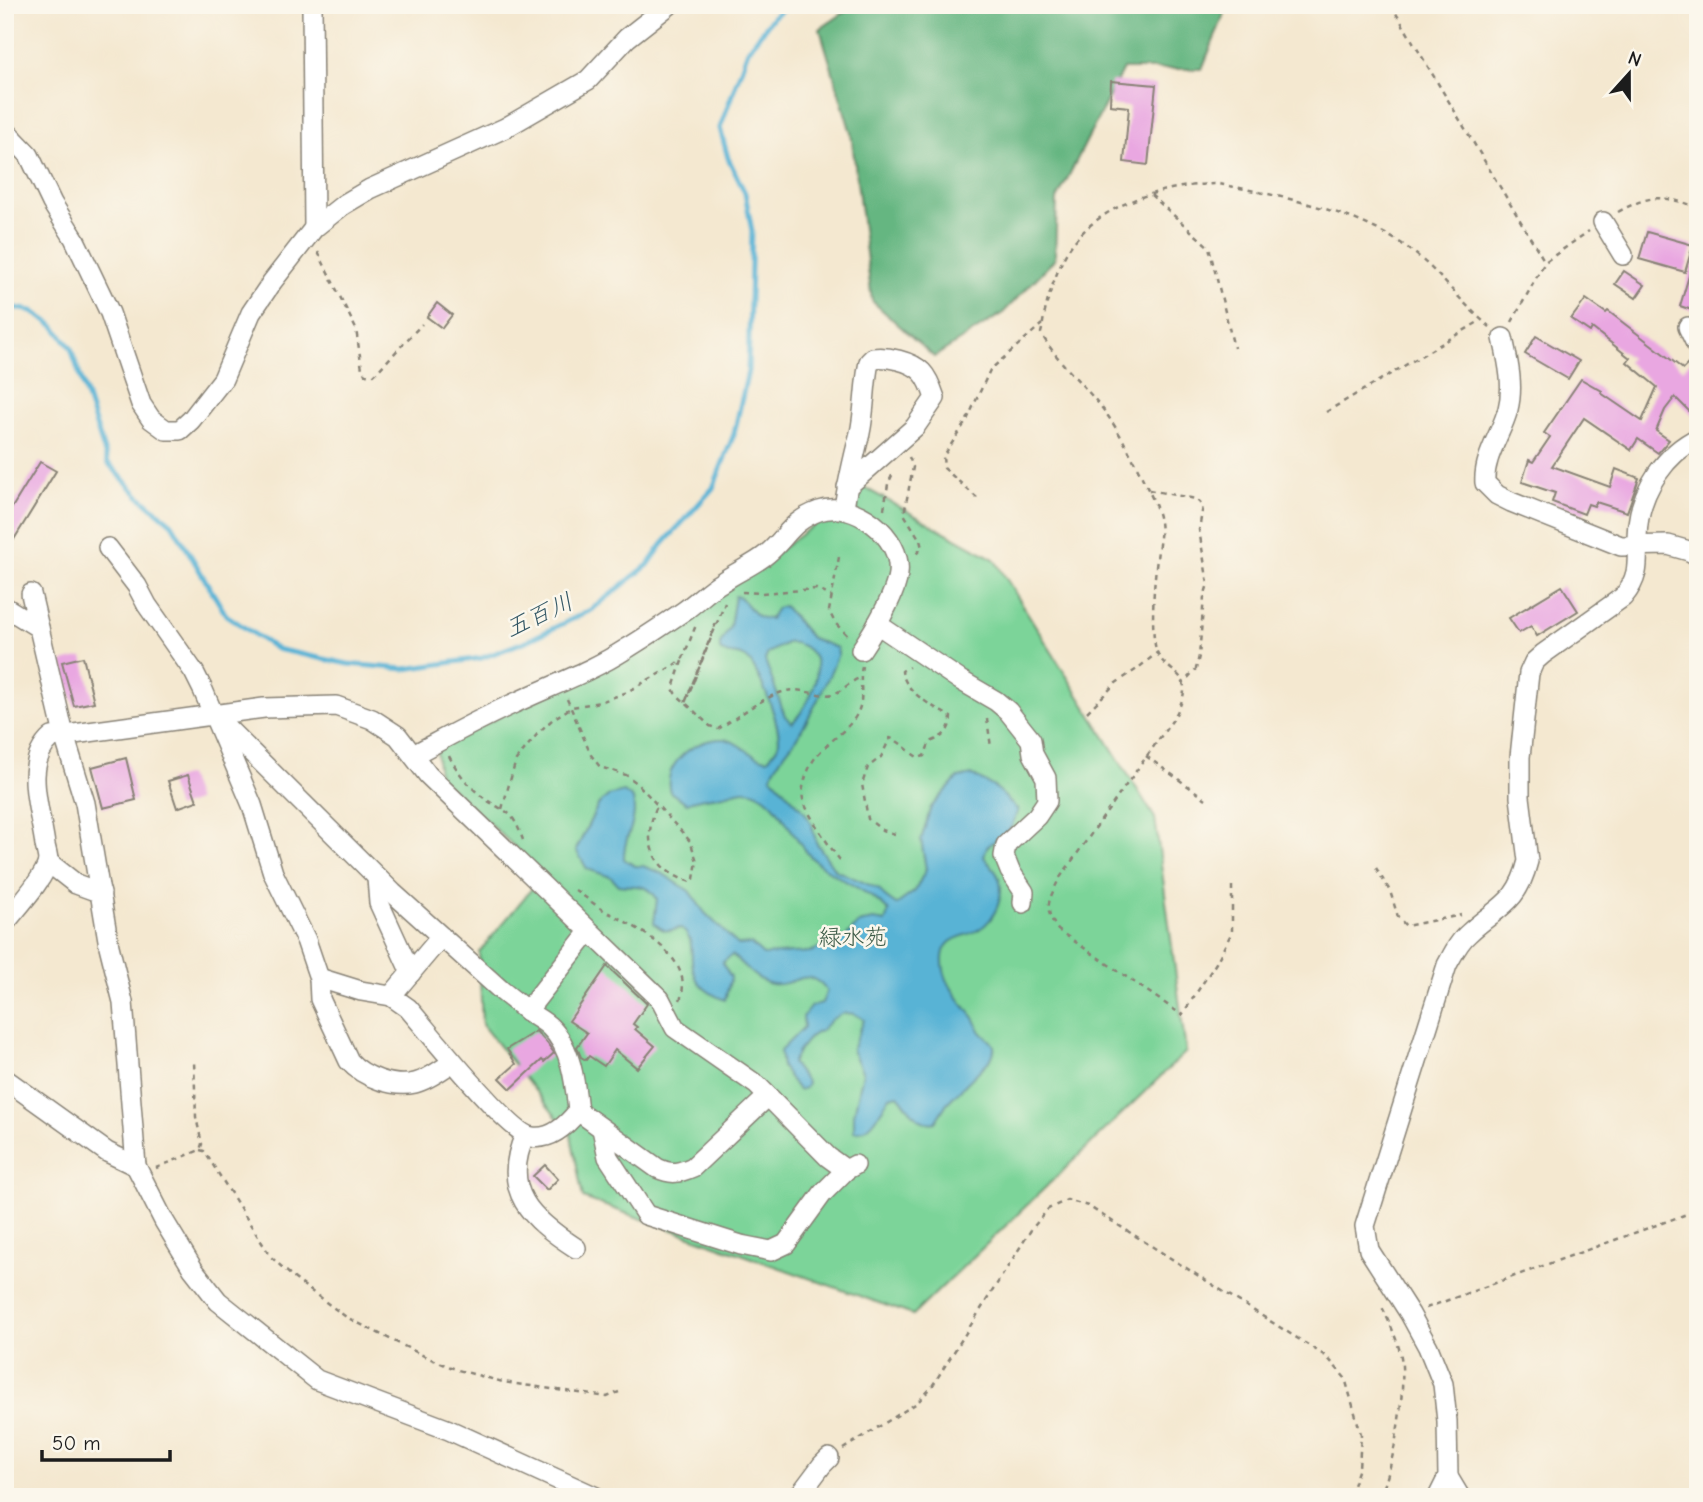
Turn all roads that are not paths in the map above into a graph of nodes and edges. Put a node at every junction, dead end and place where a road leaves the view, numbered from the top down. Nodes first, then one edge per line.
1 (312, 5) edge
2 (669, 5) edge
3 (5, 130) edge
4 (1603, 222) road end
5 (314, 228) junction
6 (1623, 255) dead end
7 (1688, 327) dead end
8 (1503, 338) road end
9 (1698, 348) edge
10 (1698, 438) edge
11 (847, 487) junction
12 (844, 508) junction
13 (1638, 546) junction
14 (108, 548) dead end
15 (1697, 555) edge
16 (31, 594) dead end
17 (5, 607) edge
18 (877, 624) junction
19 (39, 628) junction
20 (860, 650) road end
21 (214, 715) junction
22 (64, 735) junction
23 (413, 755) junction
24 (48, 862) junction
25 (377, 878) junction
26 (101, 894) junction
27 (1023, 903) dead end
28 (5, 923) edge
29 (588, 933) junction
30 (441, 937) junction
31 (411, 973) junction
32 (319, 978) junction
33 (391, 996) junction
34 (527, 1010) junction
35 (453, 1062) junction
36 (5, 1079) edge
37 (767, 1097) junction
38 (578, 1111) junction
39 (602, 1129) junction
40 (525, 1135) junction
41 (138, 1170) junction
42 (576, 1248) dead end
43 (829, 1458) road end
44 (1448, 1478) junction
45 (596, 1497) edge
46 (798, 1497) edge
47 (1438, 1497) edge
48 (1460, 1497) edge

1 - 5 street
2 - 5 street
3 - 5 street
4 - 6 street
7 - 9 street
8 - 13 street
10 - 13 street
11 - 11 street
11 - 12 street
12 - 18 street
12 - 23 street
13 - 15 street
13 - 44 street
14 - 21 street
16 - 19 street
17 - 19 street
18 - 20 street
18 - 27 street
19 - 22 street
21 - 22 street
21 - 23 street
21 - 25 street
21 - 32 street
22 - 24 street
22 - 26 street
23 - 29 street
24 - 26 street
24 - 28 street
25 - 30 street
25 - 31 street
26 - 41 street
29 - 34 street
29 - 37 street
30 - 31 street
30 - 34 street
31 - 33 street
32 - 33 street
32 - 35 street
33 - 35 street
34 - 38 street
35 - 40 street
36 - 41 street
37 - 39 street
37 - 39 street
38 - 39 street
38 - 40 street
40 - 42 street
41 - 45 street
43 - 46 street
44 - 47 street
44 - 48 street

